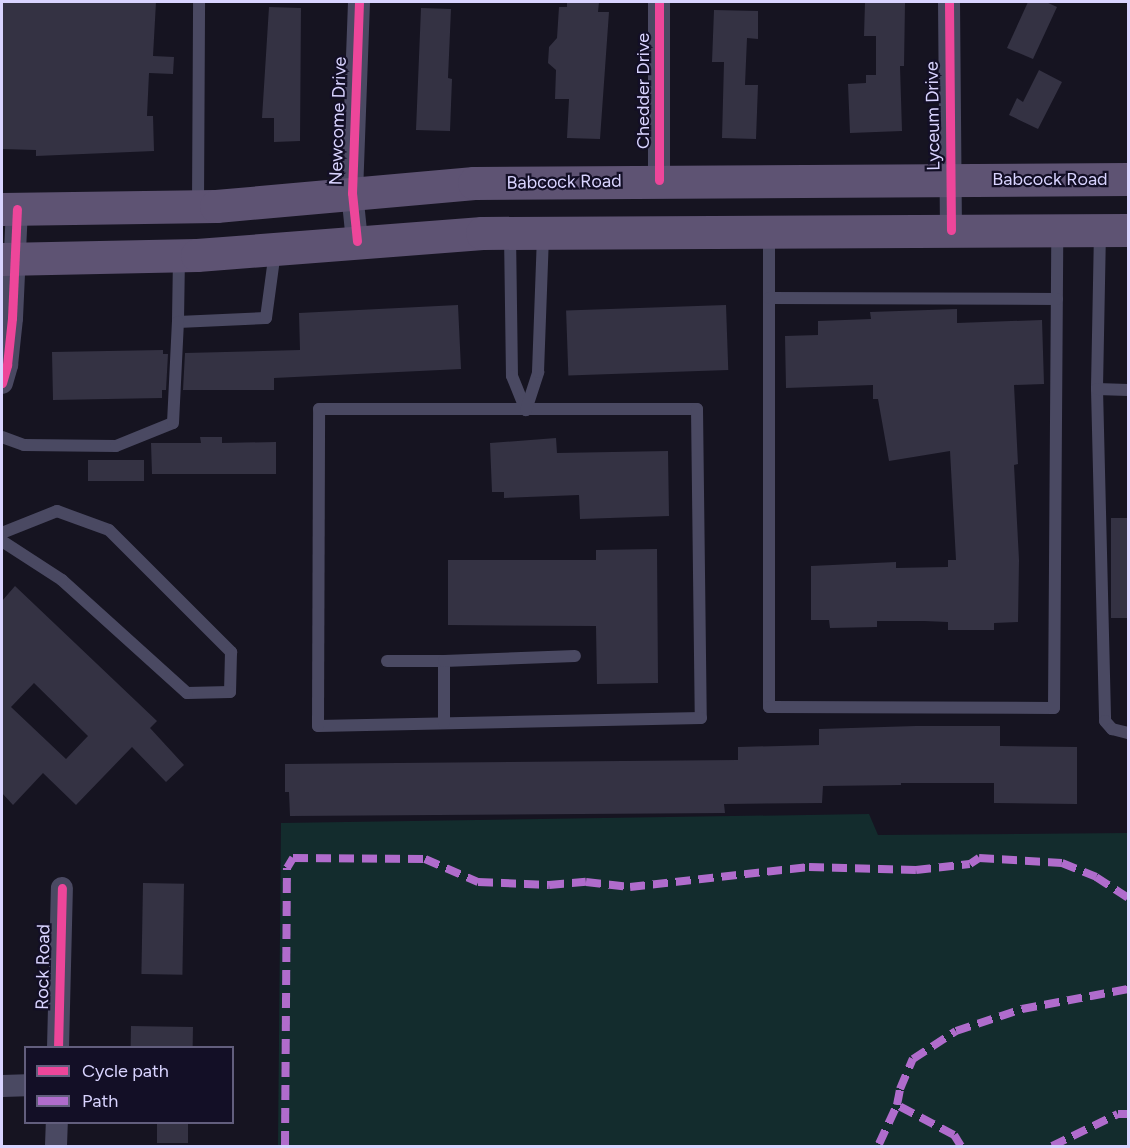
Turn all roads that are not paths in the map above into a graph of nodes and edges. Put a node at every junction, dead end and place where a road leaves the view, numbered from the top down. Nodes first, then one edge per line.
1 (199, 2) edge
2 (359, 2) edge
3 (659, 2) edge
4 (949, 2) edge
5 (1128, 178) edge
6 (950, 179) junction
7 (659, 180) junction
8 (352, 193) junction
9 (198, 206) junction
10 (9, 209) edge
11 (769, 230) junction
12 (951, 230) junction
13 (1057, 230) junction
14 (1114, 230) edge
15 (543, 232) junction
16 (510, 233) junction
17 (357, 241) junction
18 (275, 250) junction
19 (179, 256) junction
20 (9, 259) edge
21 (769, 298) junction
22 (1057, 298) junction
23 (178, 322) junction
24 (2, 383) edge
25 (1097, 389) junction
26 (1128, 390) edge
27 (526, 410) junction
28 (2, 437) edge
29 (2, 533) edge
30 (2, 541) edge
31 (575, 656) dead end
32 (387, 661) dead end
33 (444, 661) junction
34 (444, 723) junction
35 (1128, 733) edge
36 (62, 888) dead end
37 (58, 1046) edge
38 (24, 1085) edge
39 (2, 1086) edge
40 (57, 1124) edge
41 (56, 1146) edge

1 - 9 lane
2 - 8 street, Newcome Drive
3 - 7 street, Chedder Drive
4 - 6 street, Lyceum Drive
5 - 6 main road, Babcock Road
6 - 7 main road, Babcock Road
6 - 12 street, Lyceum Drive
7 - 8 main road, Babcock Road
8 - 9 main road, Babcock Road
8 - 17 street, Newcome Drive
9 - 10 main road, Babcock Road
10 - 20 street
11 - 12 main road
11 - 15 main road
11 - 21 lane
12 - 13 main road
13 - 14 main road
13 - 22 lane
14 - 25 lane
15 - 16 main road
15 - 27 lane
16 - 17 main road
16 - 27 lane
17 - 18 main road
18 - 19 main road
18 - 23 lane
19 - 20 main road
19 - 23 lane
20 - 24 street
21 - 22 lane
21 - 22 lane
23 - 28 lane
25 - 26 lane
25 - 35 lane
27 - 34 lane
27 - 34 lane
29 - 30 lane
31 - 33 lane
32 - 33 lane
33 - 34 lane
36 - 37 street, Rock Road
38 - 39 street
40 - 41 street

